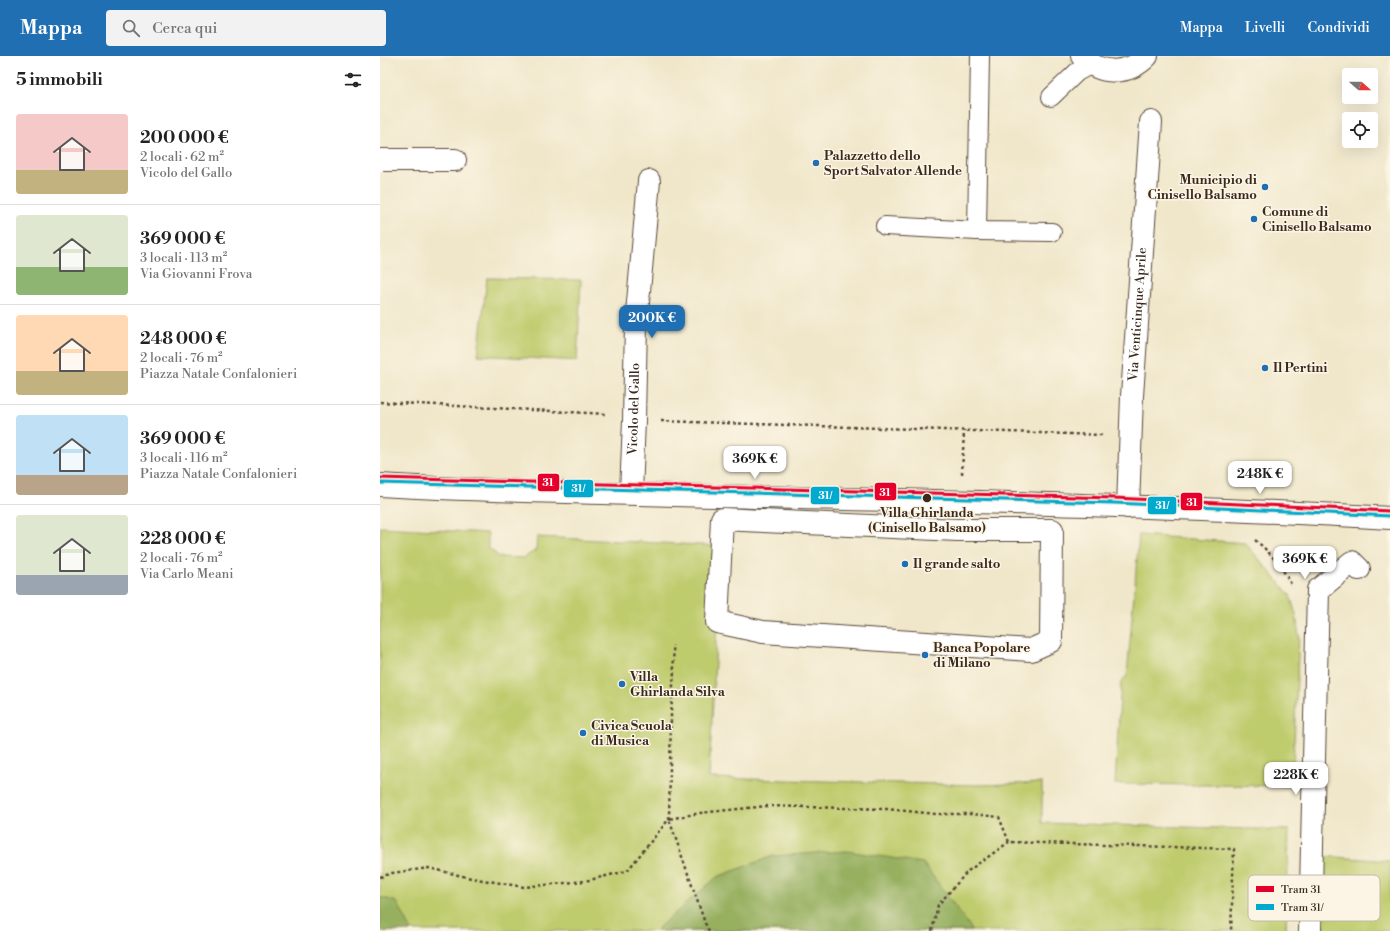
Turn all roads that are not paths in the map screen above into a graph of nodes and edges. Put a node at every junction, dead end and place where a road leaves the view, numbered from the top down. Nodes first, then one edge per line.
1 (980, 56) edge
2 (1147, 56) edge
3 (1087, 60) edge
4 (1051, 97) dead end
5 (1151, 122) dead end
6 (380, 160) edge
7 (455, 160) dead end
8 (649, 182) dead end
9 (885, 226) dead end
10 (977, 231) junction
11 (1052, 232) dead end
12 (380, 485) edge
13 (631, 493) junction
14 (1128, 507) junction
15 (1390, 518) edge
16 (1359, 569) dead end
17 (1051, 641) joint
18 (1311, 875) edge
19 (1310, 921) edge
20 (1310, 931) edge

1 - 10 lane
2 - 3 street
3 - 4 lane
5 - 14 street, Via Venticinque Aprile
6 - 7 street
8 - 13 street, Vicolo del Gallo
9 - 10 lane
10 - 11 lane
12 - 13 street
13 - 14 street
14 - 15 street
16 - 18 street
17 - 17 street
19 - 20 street

